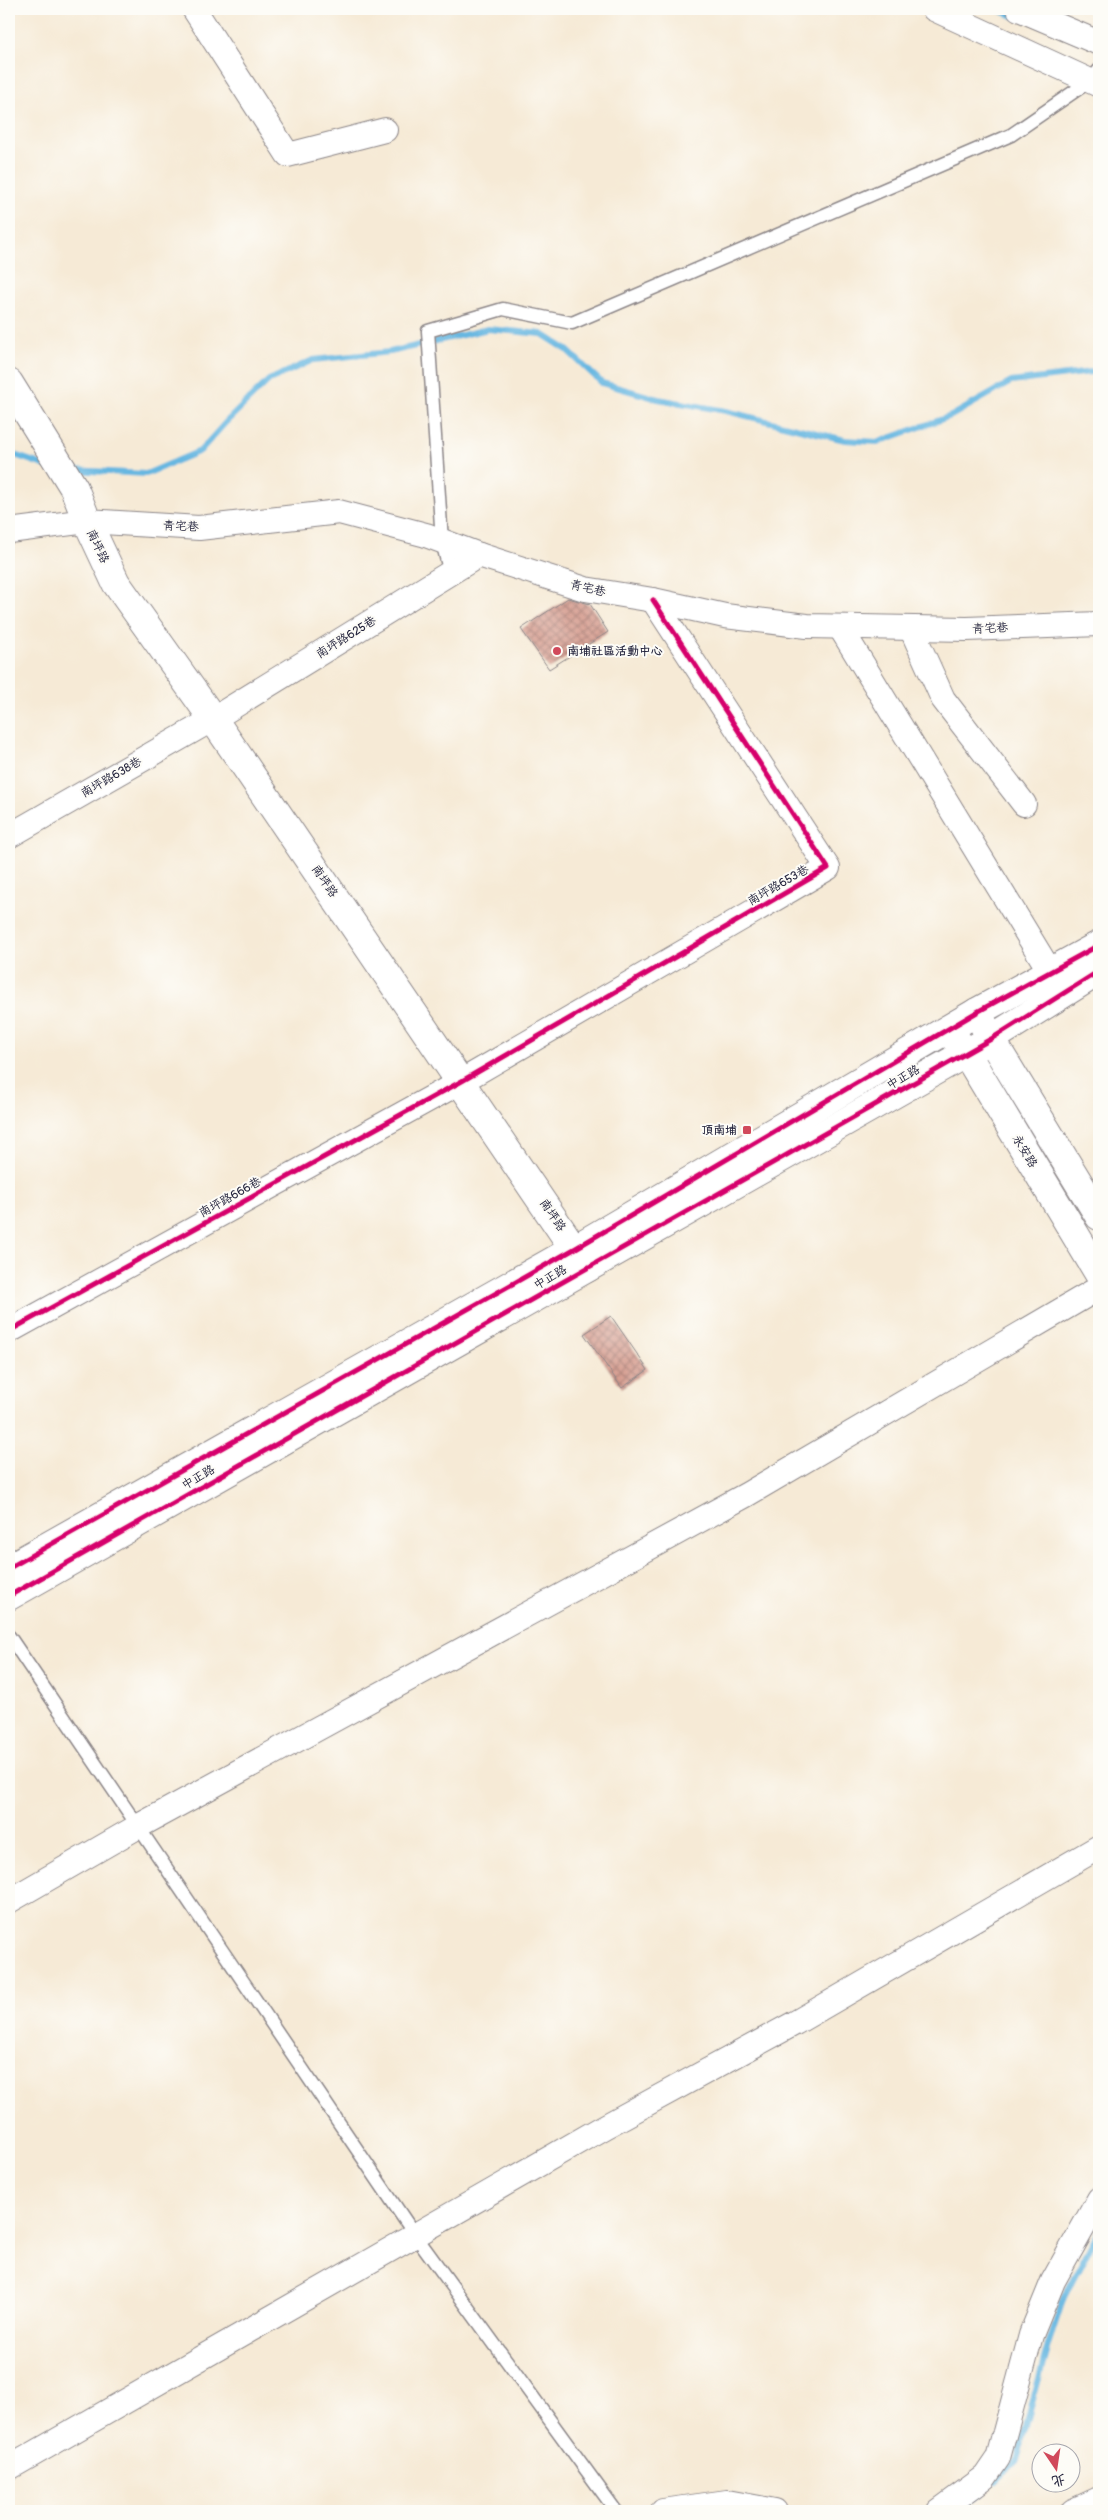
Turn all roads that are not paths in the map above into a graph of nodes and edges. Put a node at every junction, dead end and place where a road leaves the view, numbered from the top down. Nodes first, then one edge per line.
1 (194, 9) edge
2 (934, 9) edge
3 (1019, 9) edge
4 (1099, 43) edge
5 (1096, 78) edge
6 (385, 130) dead end
7 (9, 383) edge
8 (87, 521) junction
9 (9, 531) edge
10 (442, 541) junction
11 (479, 555) junction
12 (450, 574) junction
13 (653, 600) junction
14 (1099, 624) edge
15 (840, 627) junction
16 (911, 628) junction
17 (213, 719) junction
18 (1024, 804) dead end
19 (9, 836) edge
20 (1099, 945) edge
21 (1099, 971) edge
22 (1051, 973) junction
23 (977, 1012) junction
24 (949, 1030) junction
25 (991, 1039) junction
26 (966, 1053) junction
27 (462, 1081) junction
28 (1099, 1216) edge
29 (581, 1258) junction
30 (1099, 1274) edge
31 (1099, 1288) edge
32 (9, 1331) edge
33 (9, 1568) edge
34 (9, 1596) edge
35 (9, 1636) edge
36 (137, 1827) junction
37 (1099, 1847) edge
38 (9, 1901) edge
39 (1099, 2199) edge
40 (415, 2235) junction
41 (9, 2468) edge
42 (1099, 2500) edge
43 (616, 2511) edge
44 (663, 2511) edge
45 (775, 2511) edge
46 (939, 2511) edge
47 (1073, 2511) edge

1 - 6 street
2 - 5 street
3 - 4 street
5 - 10 lane
7 - 8 main road, 南坪路
8 - 9 street, 青宅巷
8 - 10 street, 青宅巷
8 - 17 main road, 南坪路
10 - 11 street, 青宅巷
10 - 12 lane
11 - 12 street, 南坪路625巷
11 - 13 street, 青宅巷
12 - 17 street, 南坪路625巷
13 - 15 street, 青宅巷
13 - 27 street, 南坪路653巷
14 - 16 street, 青宅巷
15 - 16 street, 青宅巷
15 - 22 street
16 - 18 street
17 - 19 street, 南坪路638巷
17 - 27 main road, 南坪路
20 - 22 main road, 中正路
21 - 25 main road, 中正路
22 - 23 main road, 中正路
23 - 24 main road, 中正路
23 - 25 main road
24 - 26 main road, 永安路
24 - 29 main road, 中正路
25 - 26 main road, 中正路
25 - 28 main road
26 - 29 main road, 中正路
26 - 30 main road, 永安路
27 - 29 main road, 南坪路
27 - 32 street, 南坪路666巷
29 - 33 main road, 中正路
29 - 34 main road, 中正路
31 - 36 street
35 - 36 lane
36 - 38 street
36 - 40 lane
37 - 40 street
39 - 46 street
40 - 41 street
40 - 43 lane
42 - 47 street
44 - 45 street

